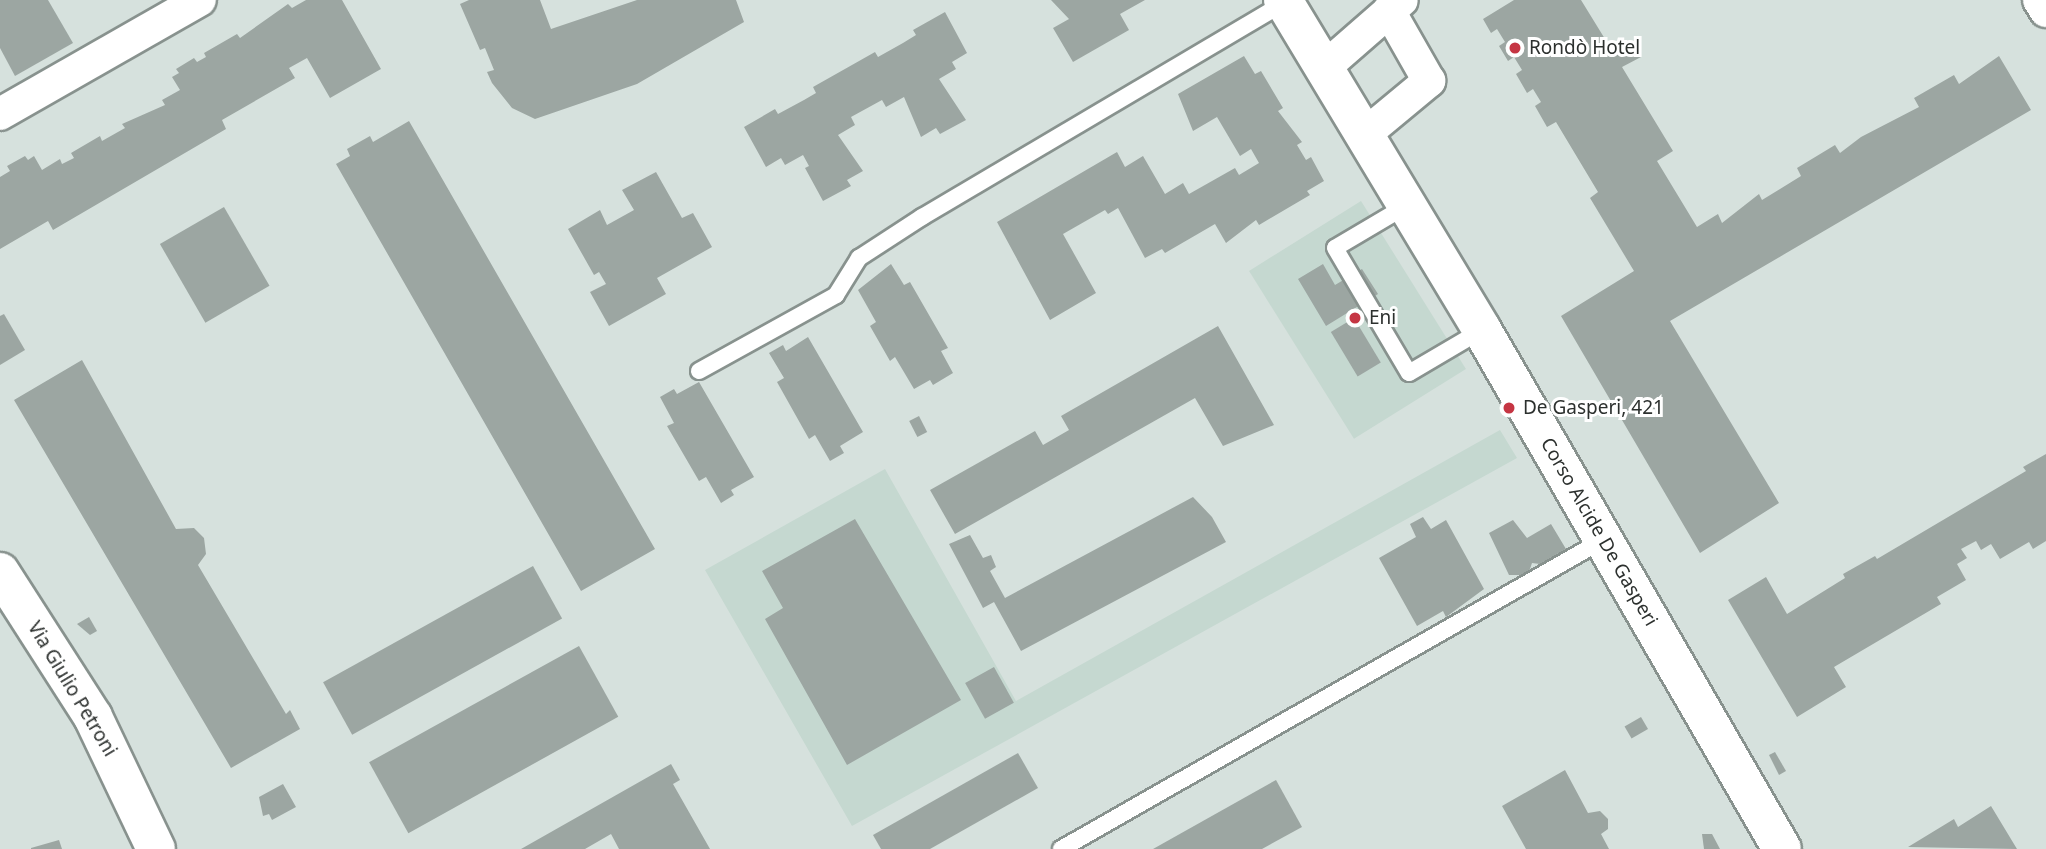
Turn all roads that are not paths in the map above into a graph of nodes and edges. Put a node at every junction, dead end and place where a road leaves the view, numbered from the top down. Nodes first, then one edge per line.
1 (200, 0) edge
2 (2039, 0) edge
3 (1283, 1) edge
4 (1395, 5) edge
5 (2046, 11) edge
6 (1324, 68) junction
7 (0, 114) edge
8 (1364, 135) junction
9 (1406, 206) junction
10 (1482, 330) junction
11 (699, 371) dead end
12 (1604, 539) junction
13 (0, 572) edge
14 (156, 849) edge
15 (1062, 849) edge
16 (1782, 849) edge

1 - 7 street
2 - 5 street
3 - 6 street, Corso Alcide De Gasperi
3 - 11 lane
4 - 6 street
4 - 8 street
6 - 8 street, Corso Alcide De Gasperi
8 - 9 street, Corso Alcide De Gasperi
9 - 10 street, Corso Alcide De Gasperi
9 - 10 lane
10 - 12 street, Corso Alcide De Gasperi
12 - 15 lane
12 - 16 street, Corso Alcide De Gasperi
13 - 14 street, Via Giulio Petroni

